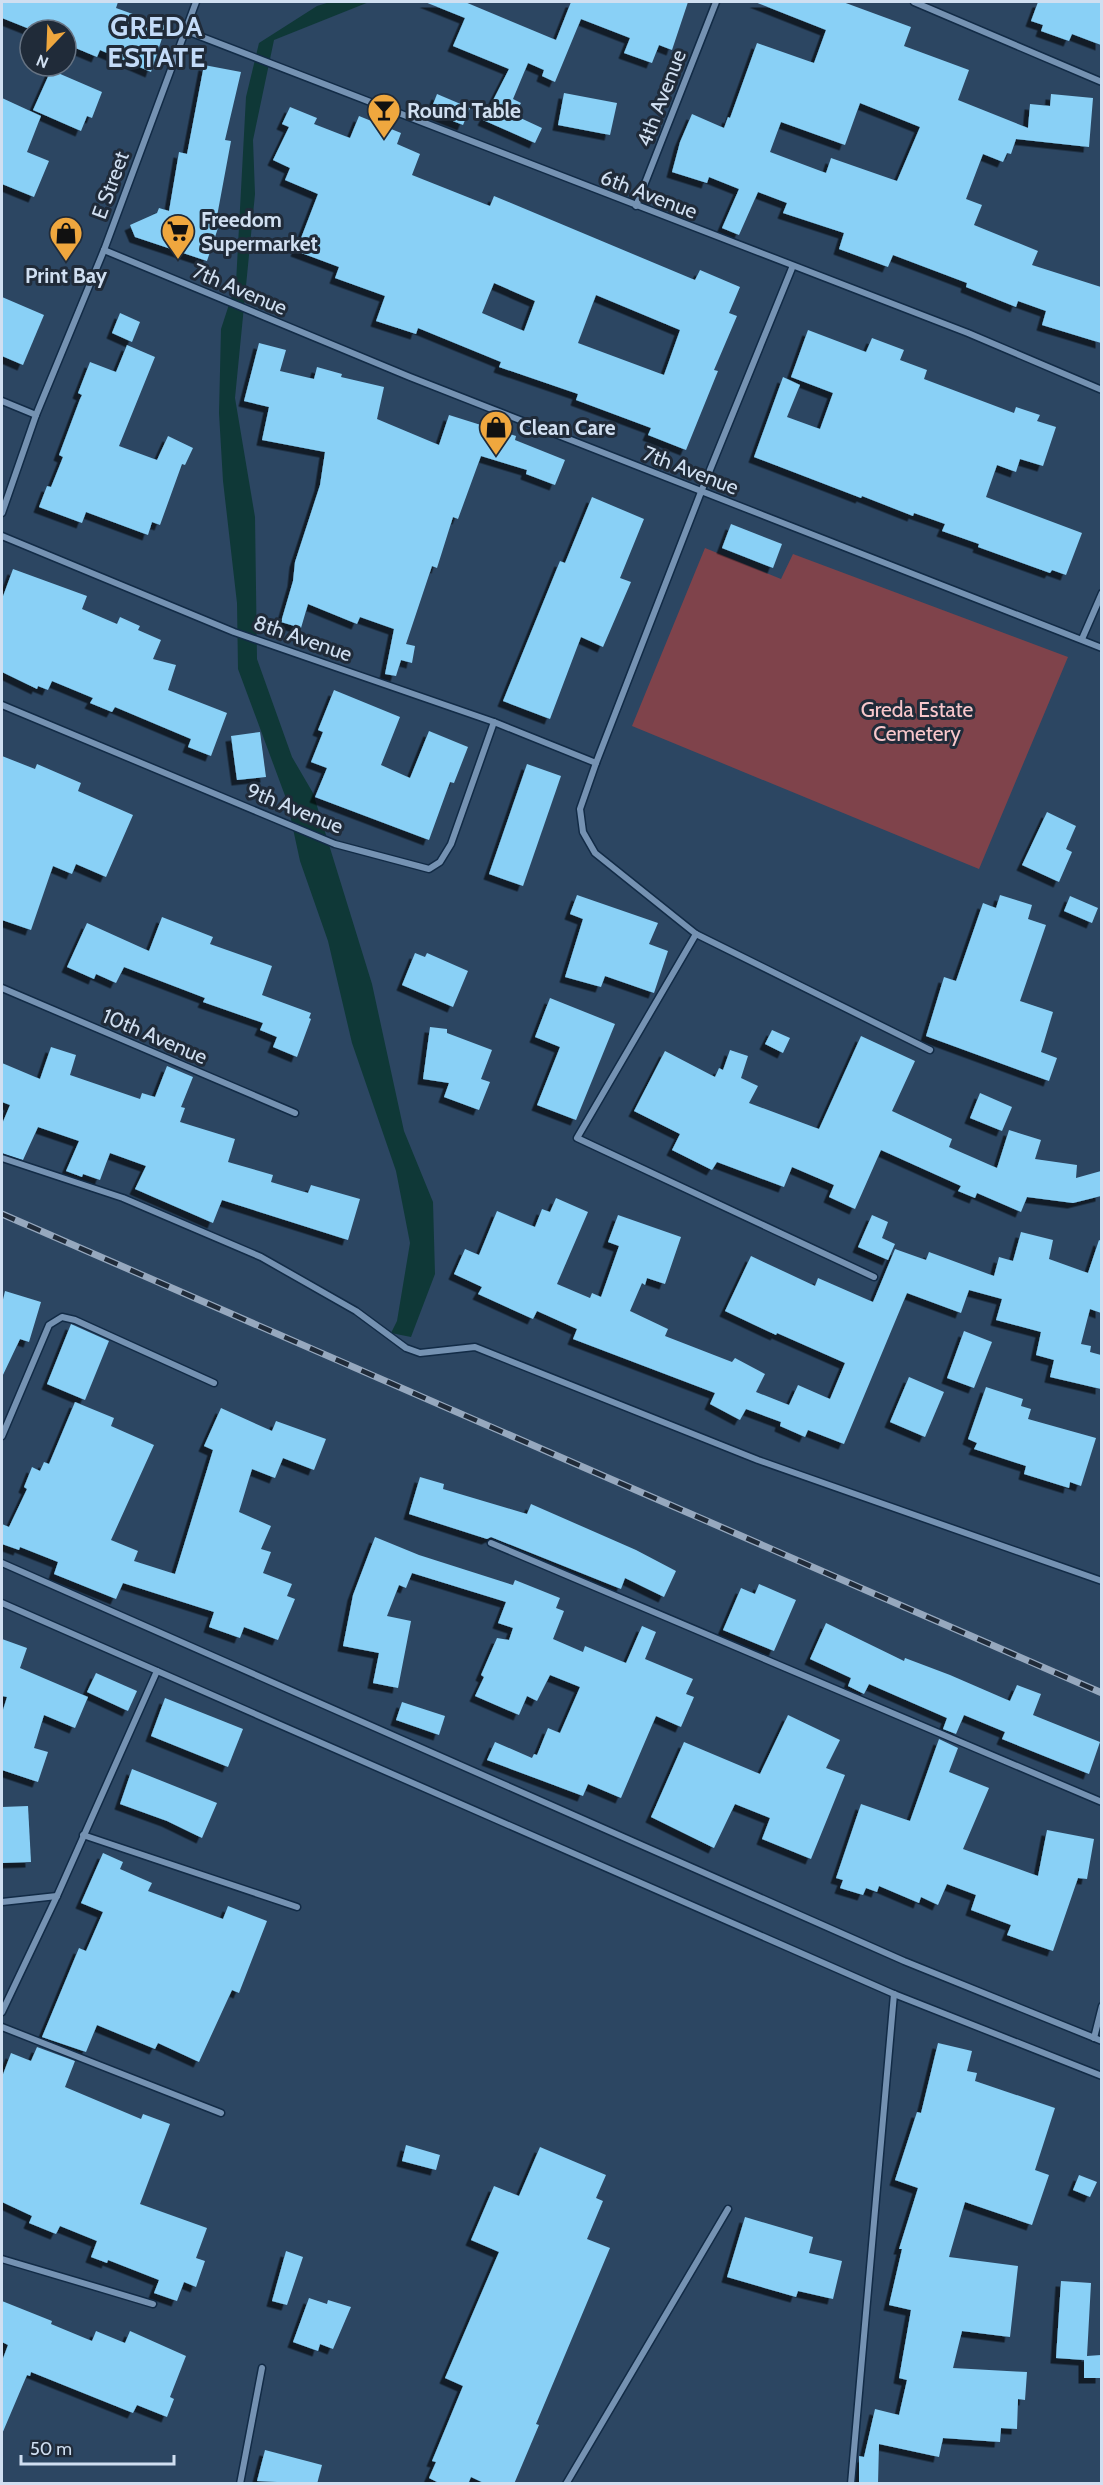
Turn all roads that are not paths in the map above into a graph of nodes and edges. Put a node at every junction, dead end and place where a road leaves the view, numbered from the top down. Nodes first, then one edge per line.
1 (196, 2) edge
2 (716, 2) edge
3 (914, 2) edge
4 (184, 30) junction
5 (1101, 82) edge
6 (636, 206) junction
7 (104, 250) junction
8 (792, 268) junction
9 (1101, 390) edge
10 (2, 401) edge
11 (36, 415) junction
12 (701, 492) junction
13 (2, 513) edge
14 (2, 536) edge
15 (1101, 593) edge
16 (1083, 639) junction
17 (1101, 648) edge
18 (2, 705) edge
19 (494, 722) junction
20 (596, 764) junction
21 (696, 934) junction
22 (2, 988) edge
23 (930, 1050) dead end
24 (295, 1113) dead end
25 (2, 1158) edge
26 (874, 1277) dead end
27 (214, 1383) dead end
28 (2, 1436) edge
29 (491, 1543) dead end
30 (2, 1563) edge
31 (1101, 1581) edge
32 (2, 1603) edge
33 (157, 1671) junction
34 (1101, 1802) edge
35 (83, 1835) junction
36 (57, 1896) junction
37 (2, 1902) edge
38 (297, 1907) dead end
39 (894, 1994) junction
40 (1101, 2006) edge
41 (2, 2012) edge
42 (2, 2027) edge
43 (1094, 2038) junction
44 (1101, 2041) edge
45 (1101, 2076) edge
46 (221, 2113) dead end
47 (728, 2209) dead end
48 (2, 2259) edge
49 (153, 2304) dead end
50 (262, 2368) dead end
51 (240, 2484) edge
52 (567, 2484) edge
53 (851, 2484) edge

1 - 4 street, E Street
2 - 6 street, 4th Avenue
3 - 5 street
4 - 6 street, 6th Avenue
4 - 7 street, E Street
6 - 8 street, 6th Avenue
7 - 11 street, E Street
7 - 12 street, 7th Avenue
8 - 9 street, 6th Avenue
8 - 12 street
10 - 11 street
11 - 13 street, E Street
12 - 16 street, 7th Avenue
12 - 20 street
14 - 19 street, 8th Avenue
15 - 16 street
16 - 17 street, 7th Avenue
18 - 19 street, 9th Avenue
19 - 20 street, 8th Avenue
20 - 21 street
21 - 23 street
21 - 26 street
22 - 24 street, 10th Avenue
25 - 31 street
27 - 28 street
29 - 34 street
30 - 43 street
32 - 33 street
33 - 35 street
33 - 39 street
35 - 36 street
35 - 38 street
36 - 37 street
36 - 41 street
39 - 45 street
39 - 53 street
40 - 43 street
42 - 46 street
43 - 44 street
47 - 52 street
48 - 49 street
50 - 51 street

